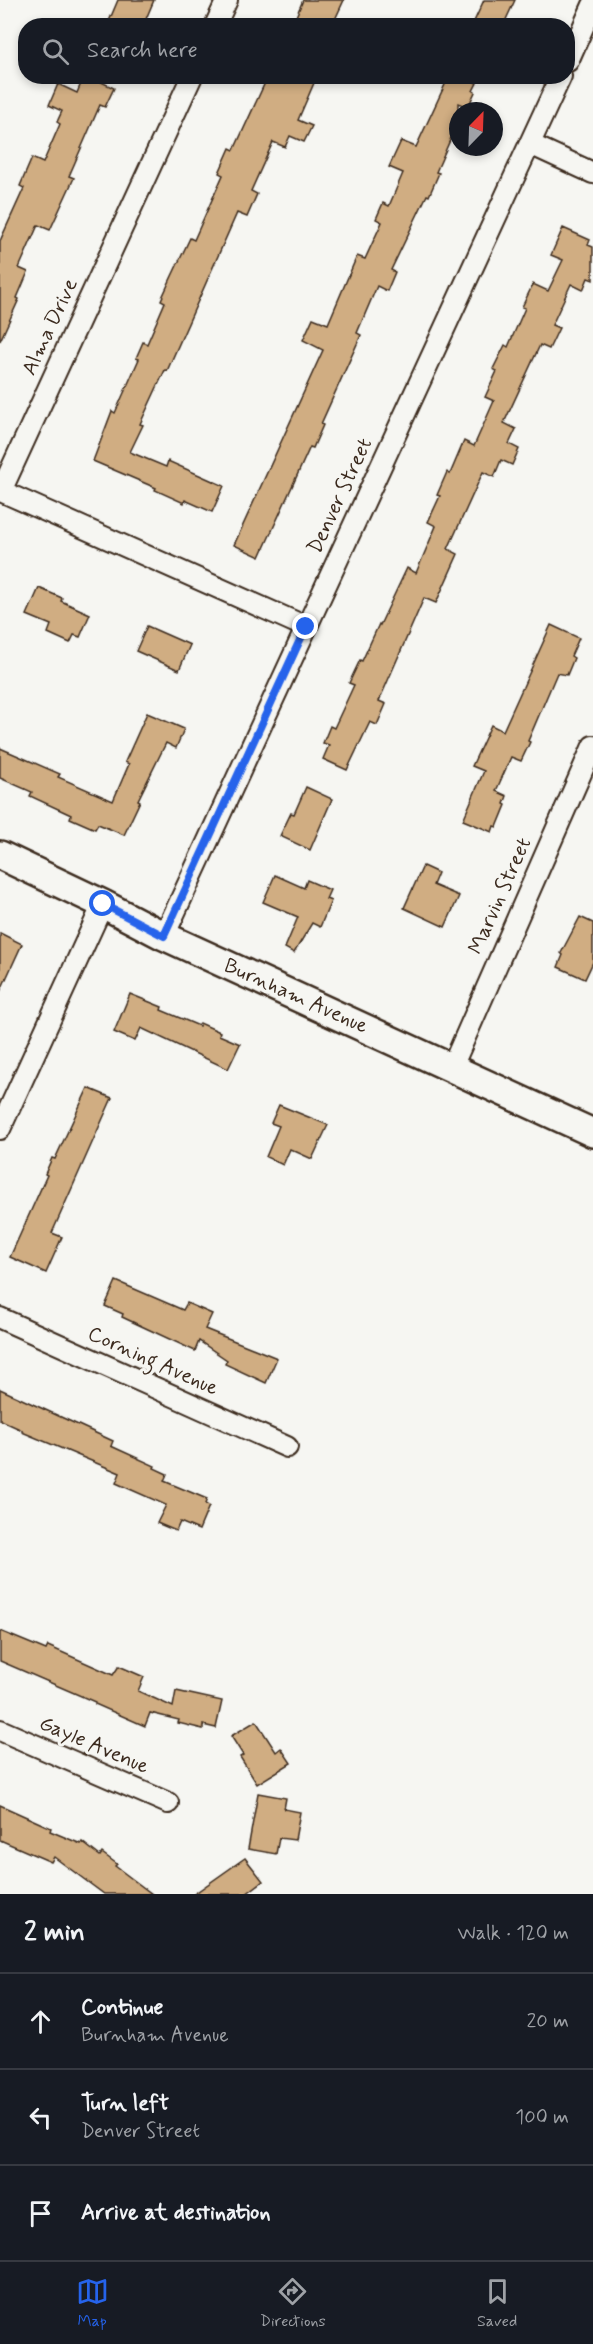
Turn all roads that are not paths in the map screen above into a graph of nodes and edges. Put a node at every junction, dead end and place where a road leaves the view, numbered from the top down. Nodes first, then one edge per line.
1 (227, 0) edge
2 (593, 6) edge
3 (219, 18) edge
4 (575, 44) edge
5 (188, 84) edge
6 (557, 84) edge
7 (530, 144) junction
8 (593, 173) edge
9 (306, 627) junction
10 (593, 746) edge
11 (0, 855) edge
12 (103, 904) junction
13 (164, 936) junction
14 (452, 1067) junction
15 (0, 1129) edge
16 (593, 1133) edge
17 (0, 1318) edge
18 (287, 1447) dead end
19 (0, 1730) edge
20 (168, 1803) dead end

1 - 3 street
2 - 4 street
5 - 9 street, Alma Drive
6 - 7 street, Denver Street
7 - 8 street
7 - 9 street, Denver Street
9 - 13 street, Denver Street
10 - 14 street, Marvin Street
11 - 12 street, Burnham Avenue
12 - 13 street, Burnham Avenue
12 - 15 street
13 - 14 street, Burnham Avenue
14 - 16 street, Burnham Avenue
17 - 18 street, Corning Avenue
19 - 20 street, Gayle Avenue

